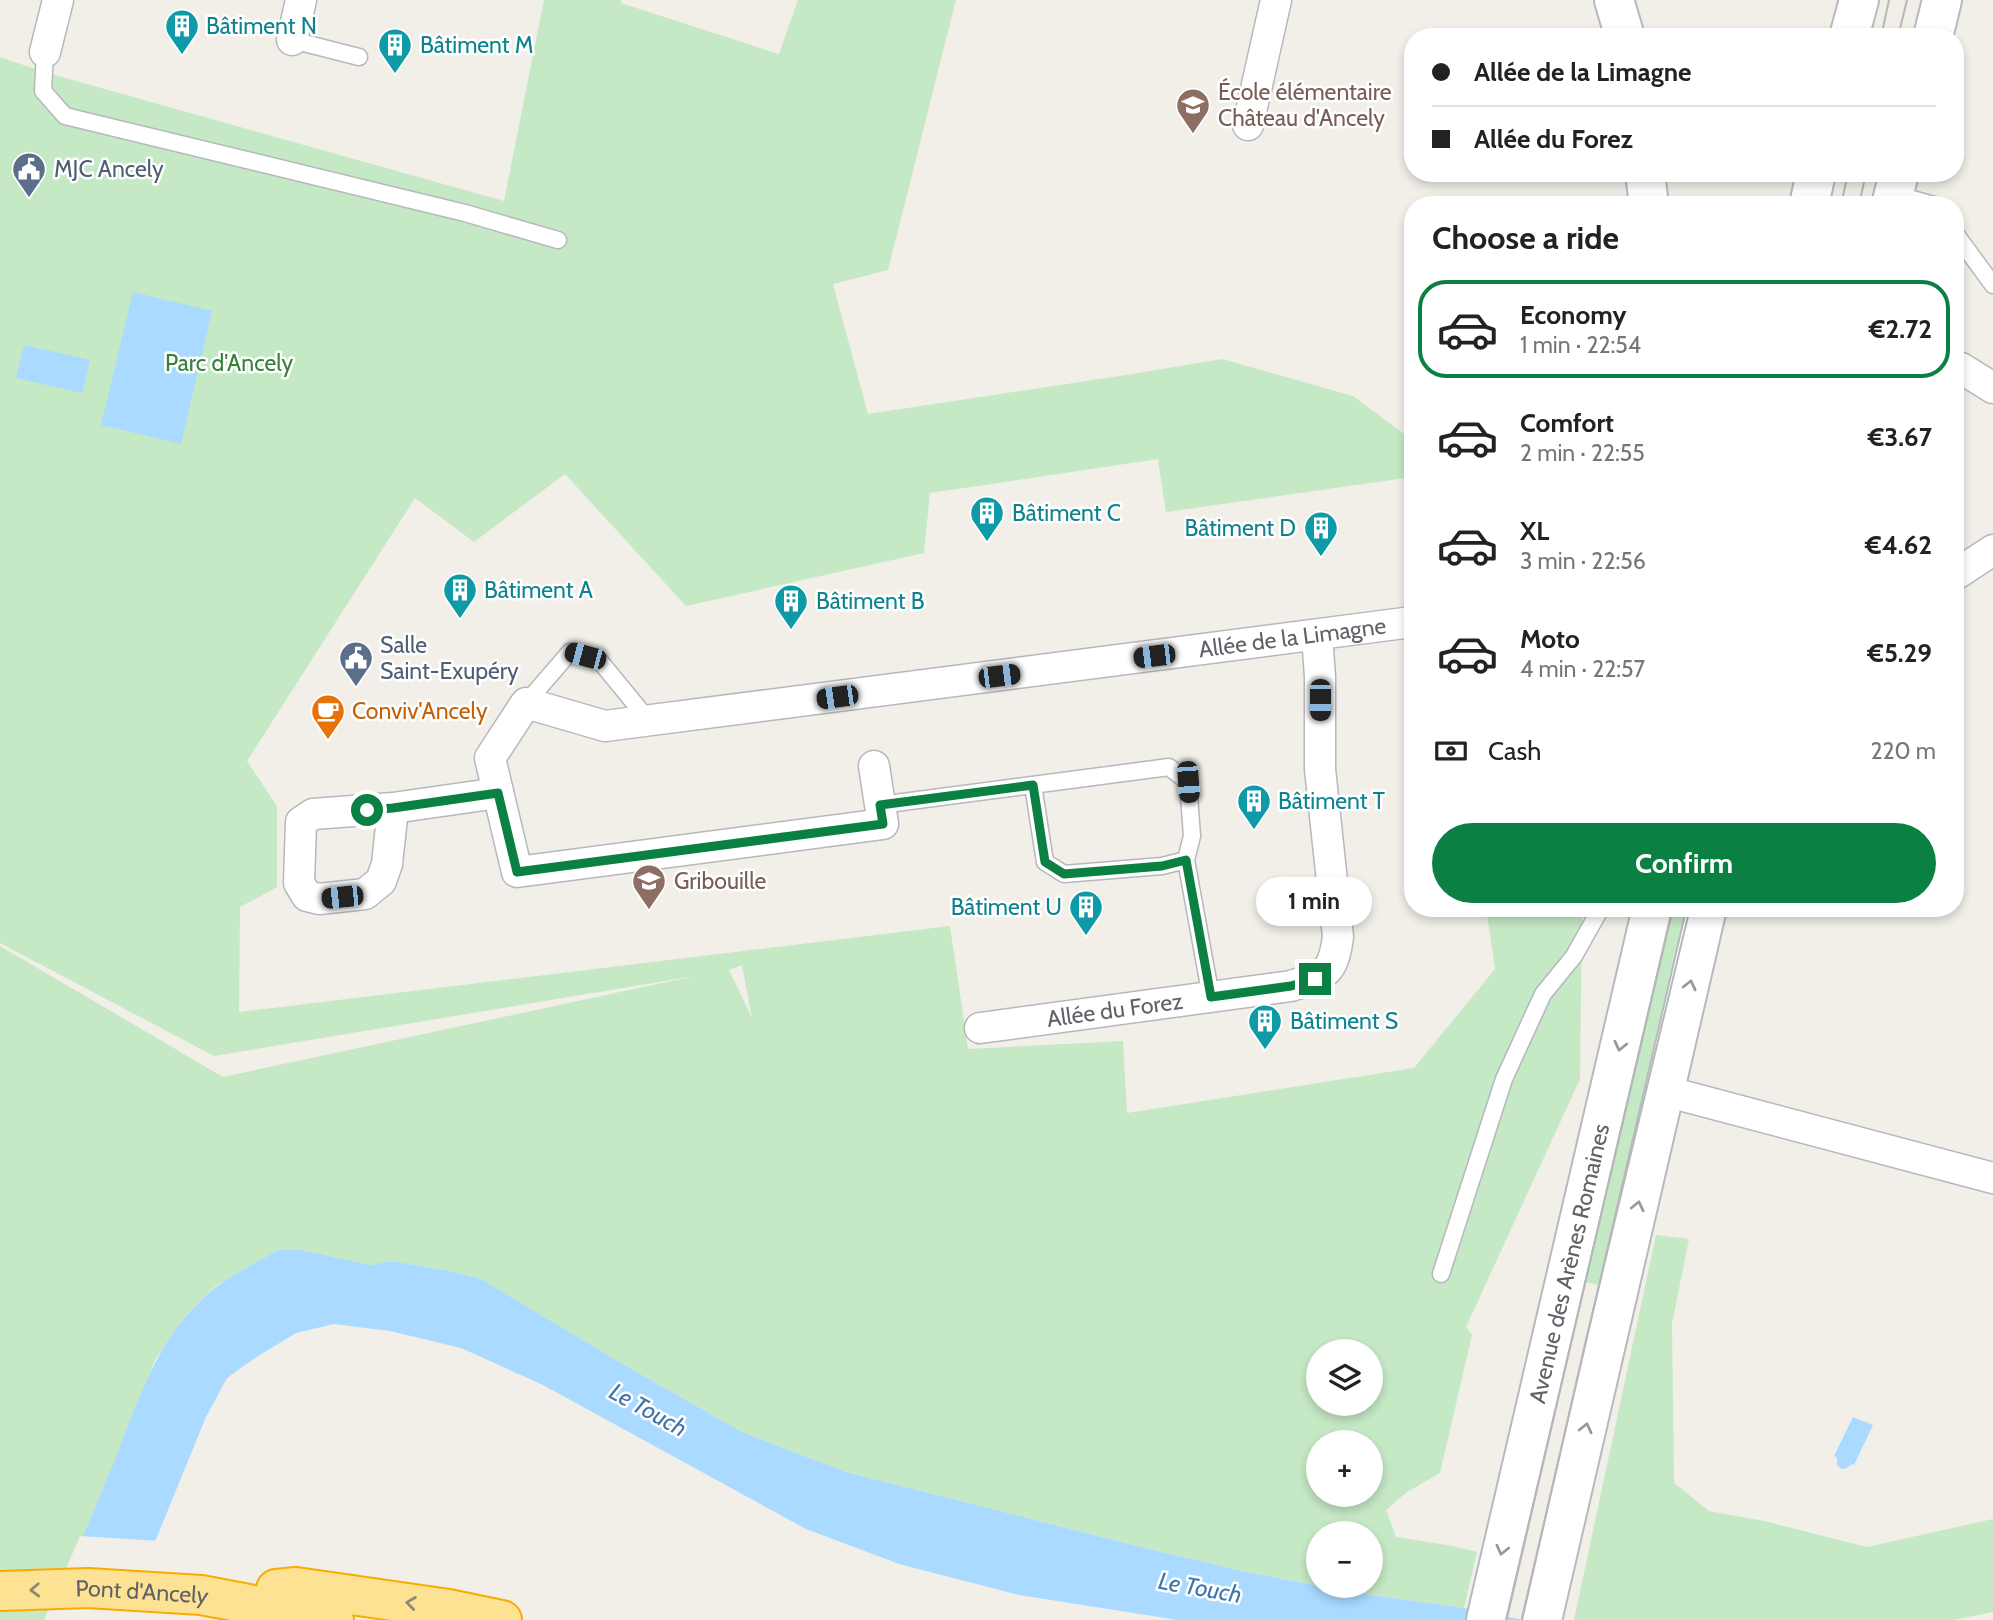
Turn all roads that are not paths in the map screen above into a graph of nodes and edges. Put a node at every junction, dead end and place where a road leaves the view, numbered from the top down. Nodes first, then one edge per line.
1 (58, 0) edge
2 (301, 0) edge
3 (1276, 0) edge
4 (1614, 0) edge
5 (1859, 0) edge
6 (1942, 0) edge
7 (1622, 28) edge
8 (1851, 28) edge
9 (1935, 28) edge
10 (292, 40) joint
11 (44, 52) joint
12 (359, 57) dead end
13 (1248, 125) dead end
14 (558, 240) dead end
15 (1964, 245) edge
16 (1993, 285) edge
17 (1964, 370) edge
18 (1991, 385) edge
19 (1993, 550) edge
20 (1964, 569) edge
21 (1404, 623) edge
22 (1317, 635) junction
23 (526, 703) junction
24 (649, 721) junction
25 (874, 765) dead end
26 (1033, 785) junction
27 (498, 793) junction
28 (880, 805) junction
29 (393, 808) dead end
30 (1186, 860) junction
31 (1596, 917) edge
32 (1650, 917) edge
33 (1705, 917) edge
34 (1211, 997) junction
35 (981, 1028) dead end
36 (1665, 1091) junction
37 (1993, 1178) edge
38 (1441, 1273) dead end
39 (0, 1591) edge
40 (289, 1598) junction
41 (334, 1620) edge
42 (502, 1620) edge
43 (1486, 1620) edge
44 (1542, 1620) edge

1 - 11 street
2 - 10 street
3 - 13 street
4 - 7 main road
5 - 8 main road
6 - 9 main road
10 - 12 lane
11 - 14 lane
15 - 16 lane
17 - 18 street
19 - 20 street
21 - 22 street, Allée de la Limagne
22 - 24 street, Allée de la Limagne
22 - 34 street, Allée du Forez
23 - 24 street, Allée de la Limagne
23 - 24 lane
23 - 27 street
25 - 28 street
26 - 28 lane
26 - 30 lane
26 - 30 lane
27 - 28 street
27 - 29 street
30 - 34 lane
31 - 38 lane
32 -> 43 main road, Avenue des Arènes Romaines
36 -> 33 main road
34 - 35 street, Allée du Forez
36 - 37 street
44 -> 36 main road
40 -> 39 highway, Pont d'Ancely
40 - 41 highway
42 -> 40 highway

